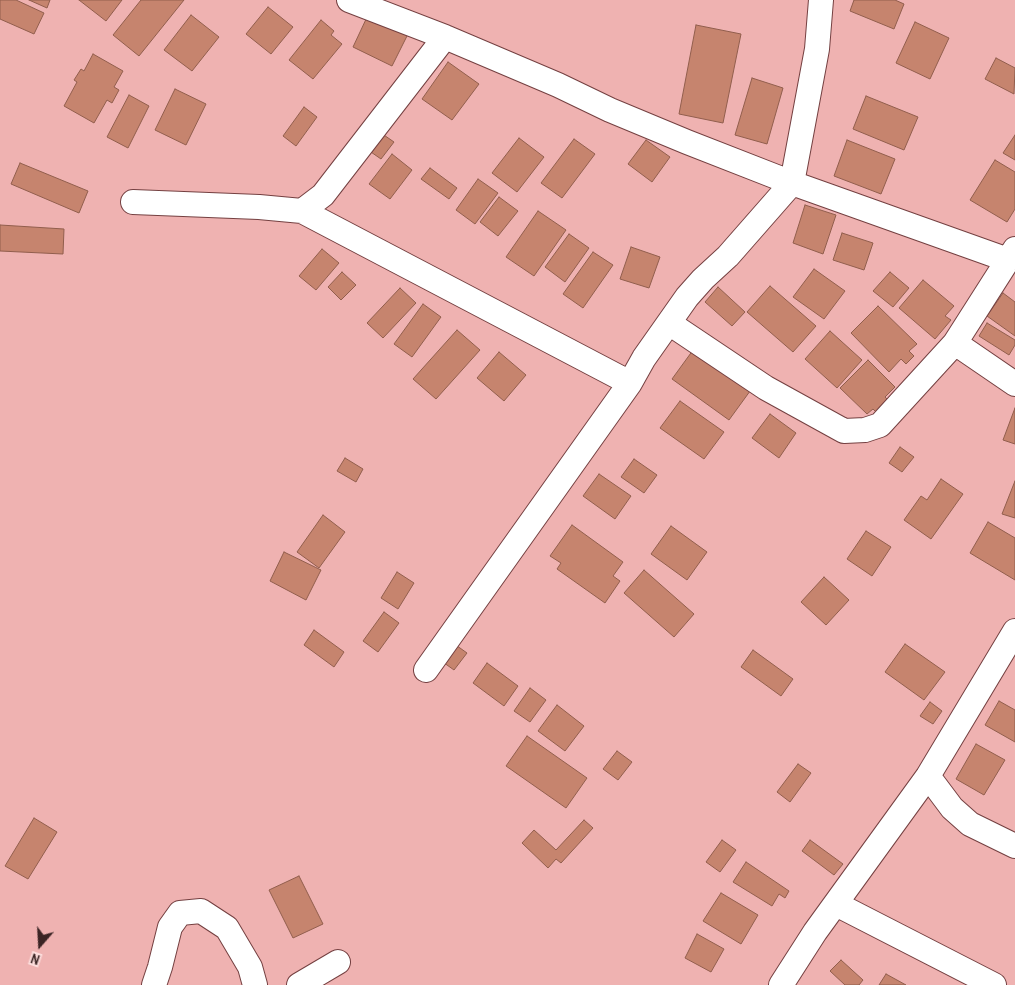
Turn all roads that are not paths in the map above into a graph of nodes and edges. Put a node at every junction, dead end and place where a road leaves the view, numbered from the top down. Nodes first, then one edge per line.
1 (349, 0) edge
2 (821, 0) edge
3 (445, 37) junction
4 (792, 183) junction
5 (133, 202) dead end
6 (302, 211) junction
7 (1011, 254) edge
8 (668, 323) junction
9 (955, 343) junction
10 (630, 383) junction
11 (1015, 384) edge
12 (1015, 631) edge
13 (426, 670) dead end
14 (928, 776) junction
15 (1015, 846) edge
16 (836, 904) junction
17 (338, 962) dead end
18 (154, 985) edge
19 (255, 985) edge
20 (299, 985) edge
21 (781, 985) edge
22 (994, 985) edge

1 - 3 street
2 - 4 street
3 - 4 street
3 - 6 street
4 - 7 street
4 - 8 street
5 - 6 street
6 - 10 street
7 - 9 street
8 - 9 street
8 - 10 street
9 - 11 street
10 - 13 street
12 - 14 street
14 - 15 street
14 - 16 street
16 - 21 street
16 - 22 street
17 - 20 street
18 - 19 street

